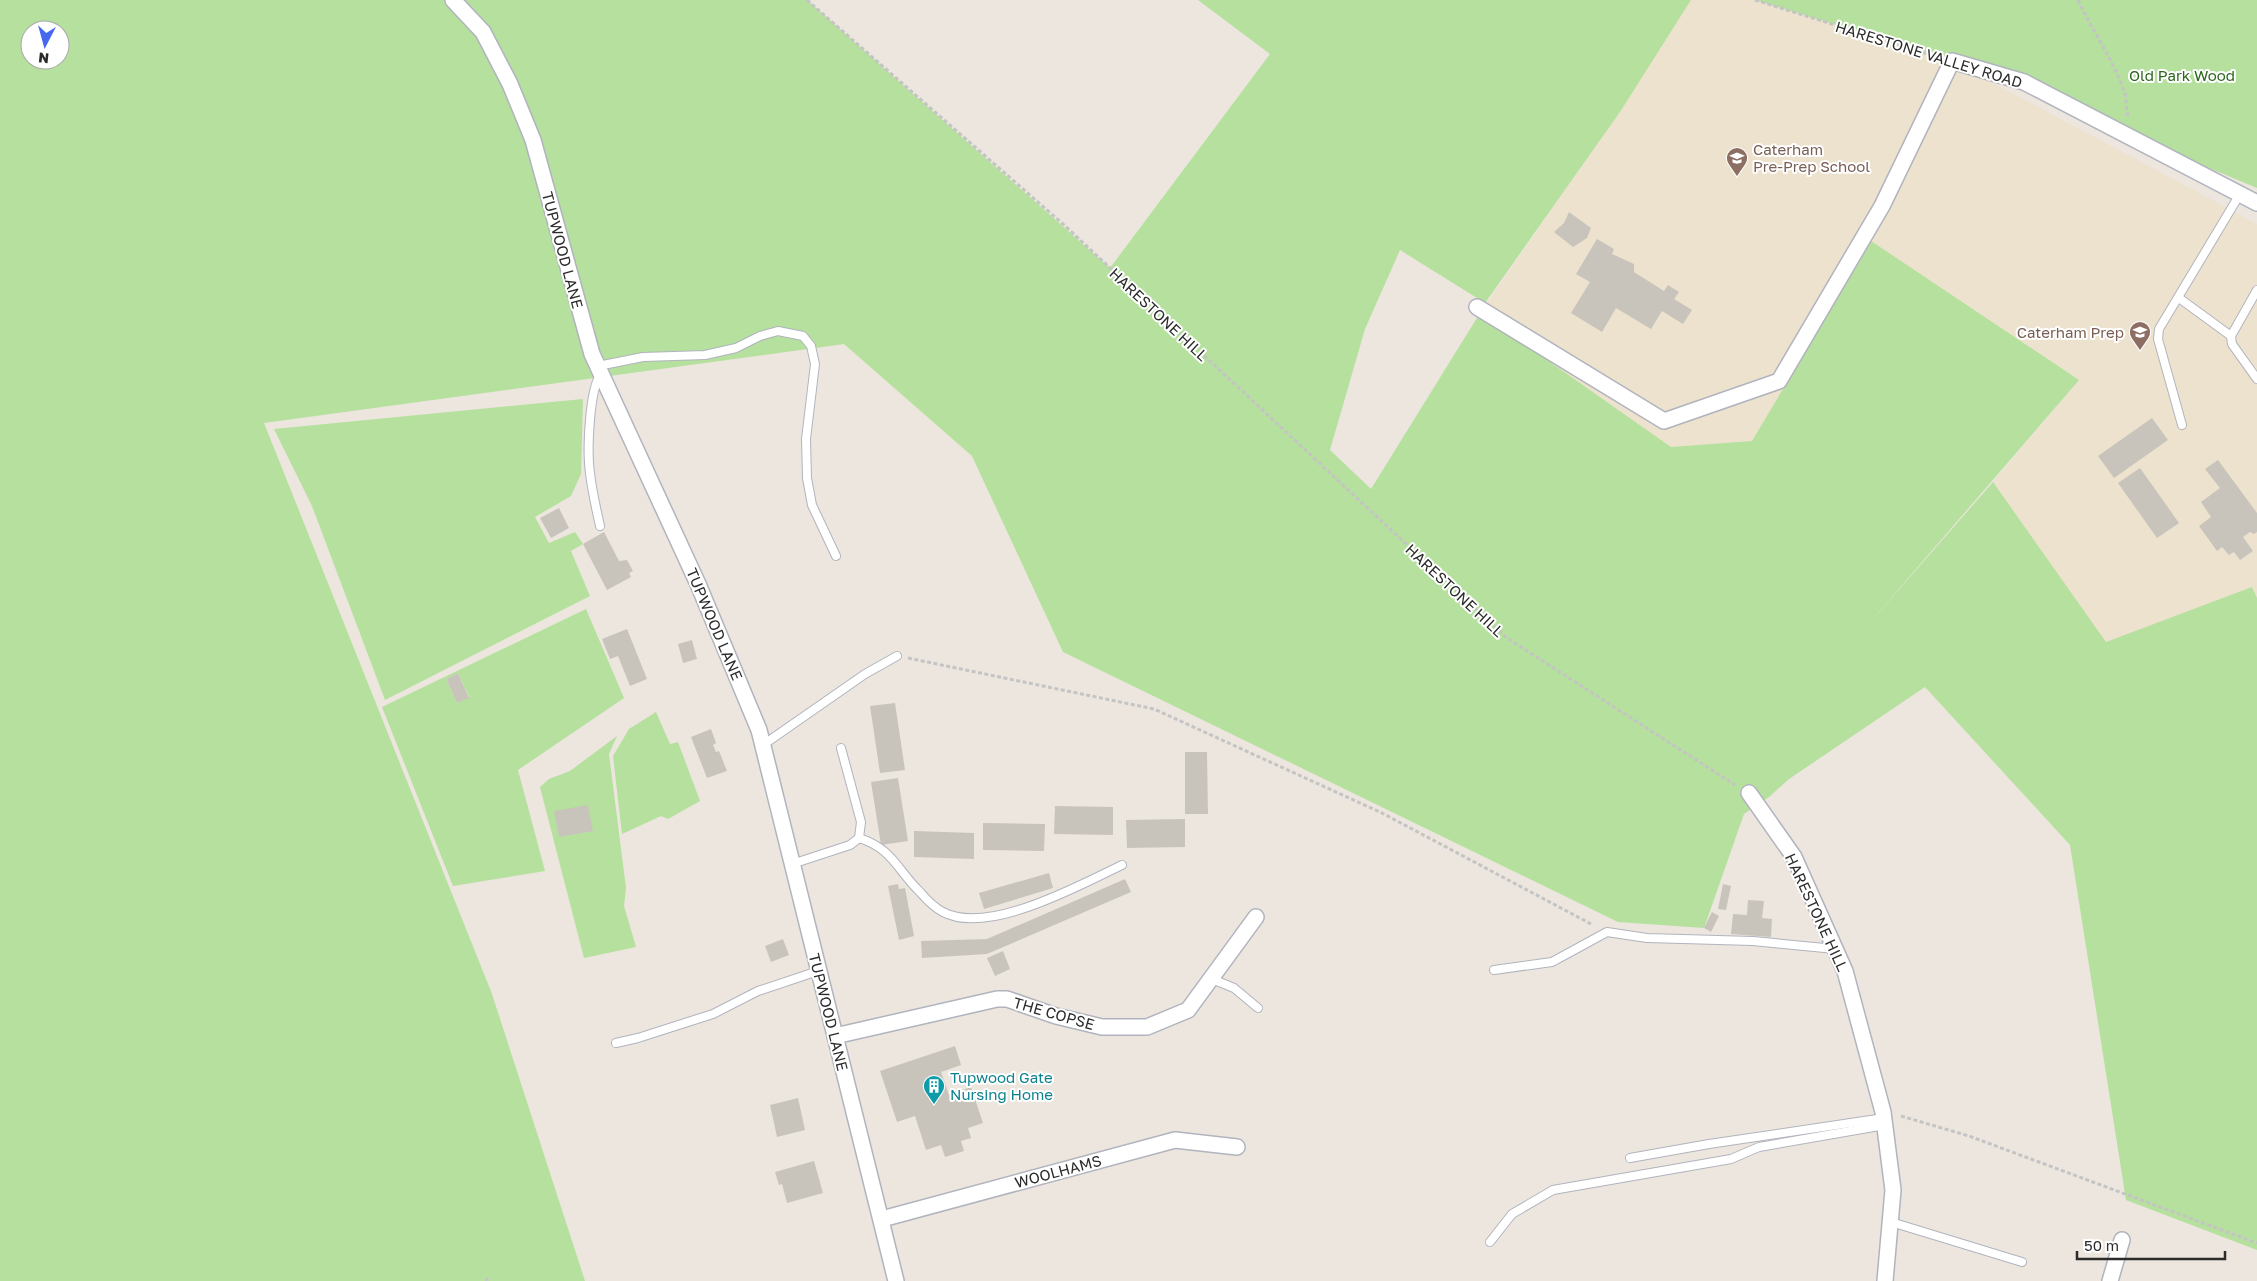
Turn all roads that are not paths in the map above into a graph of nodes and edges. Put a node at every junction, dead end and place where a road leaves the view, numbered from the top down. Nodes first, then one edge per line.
1 (453, 0) edge
2 (2240, 194) junction
3 (2257, 203) edge
4 (2257, 290) edge
5 (2179, 298) junction
6 (1477, 308) dead end
7 (2231, 336) junction
8 (599, 370) junction
9 (2257, 379) edge
10 (2182, 425) dead end
11 (600, 526) dead end
12 (836, 556) dead end
13 (898, 656) road end
14 (763, 745) junction
15 (841, 748) dead end
16 (1748, 793) road end
17 (859, 838) junction
18 (792, 864) junction
19 (1122, 865) dead end
20 (1256, 917) dead end
21 (1835, 949) junction
22 (818, 970) junction
23 (1494, 970) dead end
24 (1212, 979) junction
25 (1258, 1008) dead end
26 (835, 1036) junction
27 (616, 1043) dead end
28 (1884, 1118) junction
29 (1236, 1147) dead end
30 (1630, 1158) dead end
31 (882, 1219) junction
32 (1891, 1222) junction
33 (2122, 1240) dead end
34 (1490, 1242) dead end
35 (2022, 1262) dead end
36 (896, 1281) edge
37 (1885, 1281) edge
38 (2110, 1281) edge

1 - 8 street, TUPWOOD LANE
2 - 3 street, HARESTONE VALLEY ROAD
2 - 5 lane
2 - 6 street, HARESTONE VALLEY ROAD
4 - 7 lane
5 - 7 lane
5 - 10 lane
7 - 9 lane
8 - 11 lane
8 - 12 lane
8 - 14 street, TUPWOOD LANE
13 - 14 lane
14 - 18 street, TUPWOOD LANE
15 - 17 lane
16 - 21 street, HARESTONE HILL
17 - 18 lane
17 - 19 lane
18 - 22 street, TUPWOOD LANE
20 - 24 street, THE COPSE
21 - 23 lane
21 - 28 street, HARESTONE HILL
22 - 26 street, TUPWOOD LANE
22 - 27 lane
24 - 25 lane
24 - 26 street, THE COPSE
26 - 31 street, TUPWOOD LANE
28 - 30 lane
28 - 32 street, HARESTONE HILL
28 - 34 lane
29 - 31 street, WOOLHAMS
31 - 36 street, TUPWOOD LANE
32 - 35 lane
32 - 37 street, HARESTONE HILL
33 - 38 street

